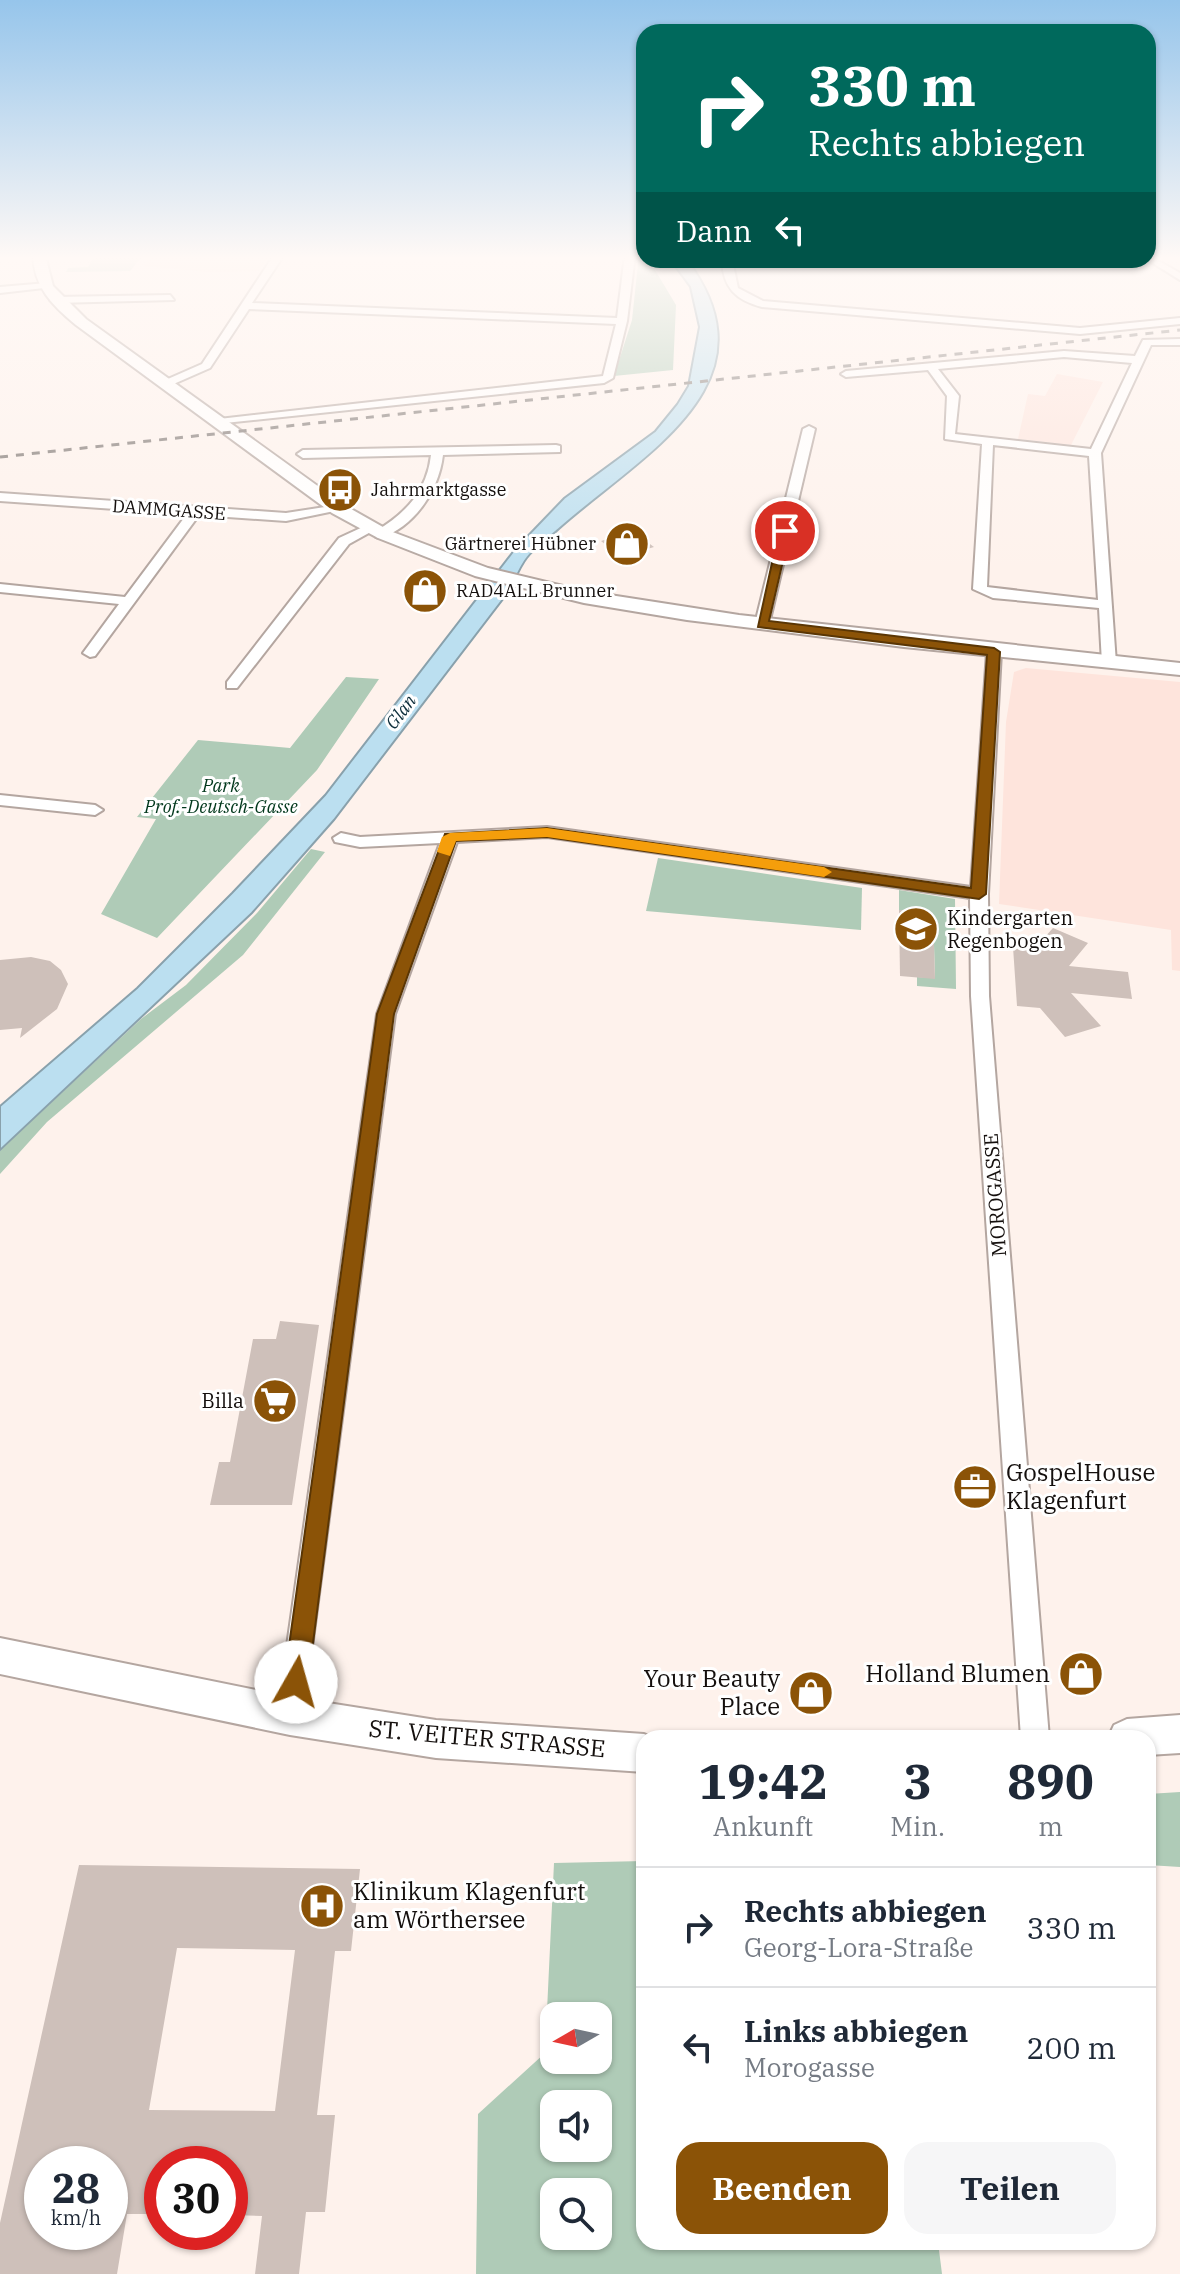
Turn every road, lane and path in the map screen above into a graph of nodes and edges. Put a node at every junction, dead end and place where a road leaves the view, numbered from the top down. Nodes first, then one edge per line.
1 (135, 361) edge
2 (209, 361) edge
3 (612, 361) edge
4 (991, 361) edge
5 (1138, 361) edge
6 (931, 367) junction
7 (846, 374) dead end
8 (165, 384) junction
9 (219, 422) junction
10 (809, 429) dead end
11 (990, 441) junction
12 (556, 449) dead end
13 (437, 452) junction
14 (1095, 453) junction
15 (303, 454) dead end
16 (0, 497) edge
17 (338, 509) junction
18 (195, 512) junction
19 (375, 532) junction
20 (0, 588) edge
21 (129, 601) junction
22 (1105, 605) junction
23 (762, 624) junction
24 (994, 652) junction
25 (90, 653) dead end
26 (1109, 663) junction
27 (1180, 669) edge
28 (232, 685) dead end
29 (0, 800) edge
30 (95, 810) dead end
31 (450, 837) junction
32 (341, 838) dead end
33 (979, 894) junction
34 (0, 1656) edge
35 (290, 1716) junction
36 (1034, 1730) edge
37 (1180, 1734) edge
38 (1156, 1736) edge
39 (636, 1752) edge

1 - 8 main road
2 - 8 street
3 - 9 street
4 - 6 street
5 - 14 street
6 - 7 street
6 - 11 street
8 - 9 main road
9 - 17 main road
10 - 23 street
11 - 14 street
11 - 22 street
12 - 13 street
13 - 15 street
13 - 19 street
14 - 22 street
16 - 18 street, DAMMGASSE
17 - 18 street, DAMMGASSE
17 - 19 main road
18 - 21 street
19 - 23 main road
19 - 28 street
20 - 21 street
21 - 25 street
22 - 26 street
23 - 24 main road
24 - 26 main road
24 - 33 street, MOROGASSE
26 - 27 main road
29 - 30 street
31 - 32 street
31 - 33 street
31 - 35 street
33 - 36 street, MOROGASSE
34 - 35 main road, ST. VEITER STRASSE
35 - 39 main road, ST. VEITER STRASSE
37 - 38 main road

